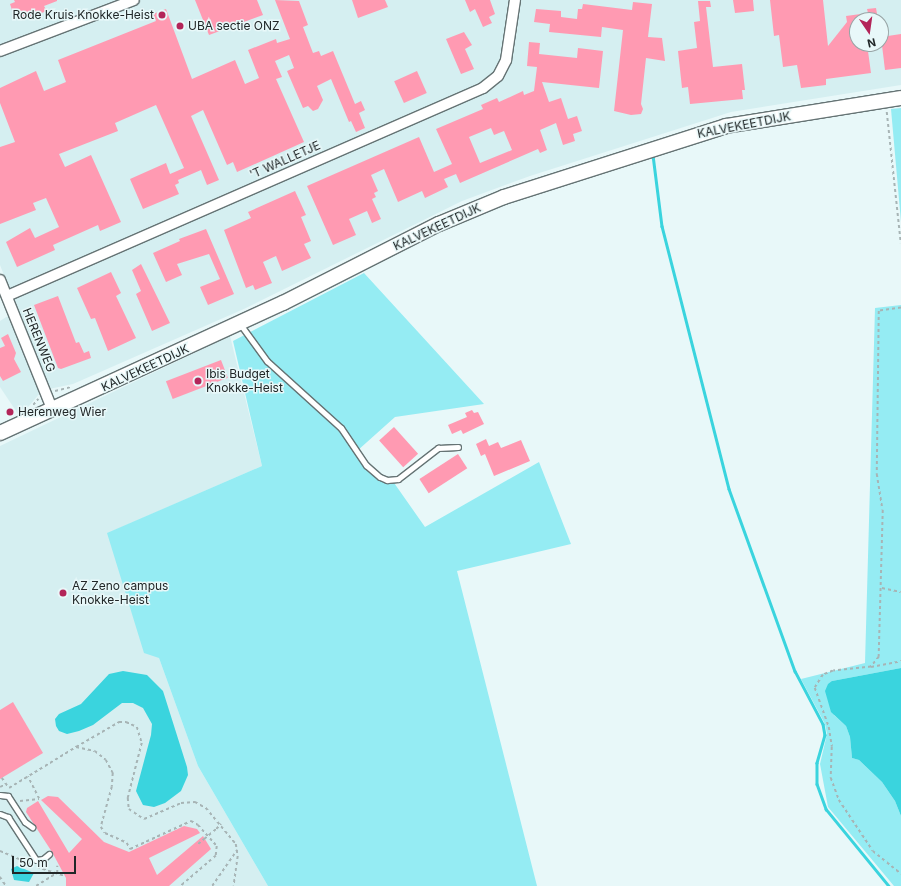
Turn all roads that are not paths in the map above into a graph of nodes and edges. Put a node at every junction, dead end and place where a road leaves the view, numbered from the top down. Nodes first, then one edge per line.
1 (134, 0) edge
2 (515, 0) edge
3 (0, 51) edge
4 (901, 98) edge
5 (0, 280) edge
6 (7, 296) junction
7 (240, 323) junction
8 (53, 411) junction
9 (0, 433) edge
10 (458, 447) dead end
11 (0, 794) edge
12 (0, 814) edge
13 (32, 827) dead end
14 (49, 854) dead end

1 - 3 street
2 - 6 street, 'T WALLETJE
4 - 7 street, KALVEKEETDIJK
5 - 6 street, HERENWEG
6 - 8 street, HERENWEG
7 - 8 street, KALVEKEETDIJK
7 - 10 lane
8 - 9 street, KALVEKEETDIJK
11 - 13 lane
12 - 14 lane

